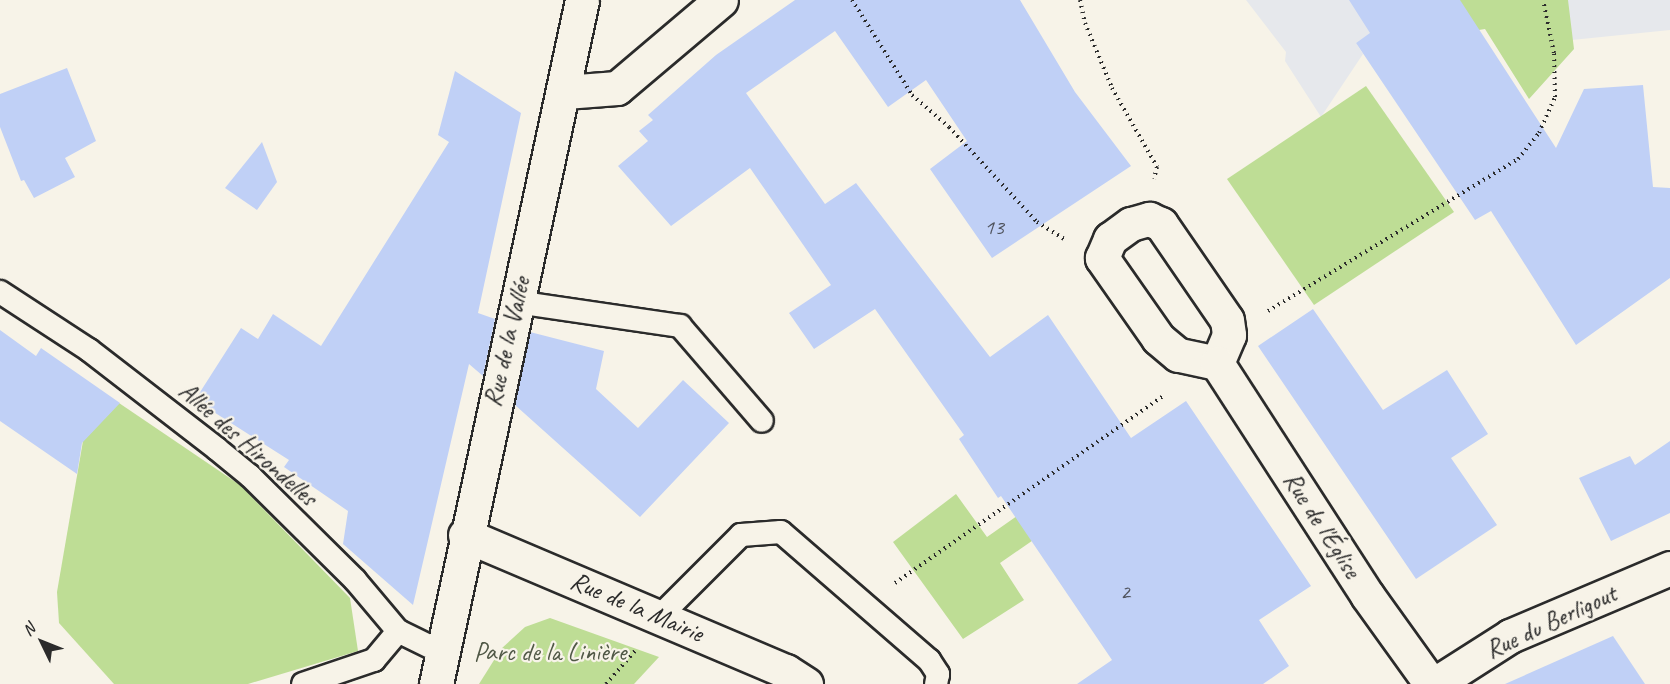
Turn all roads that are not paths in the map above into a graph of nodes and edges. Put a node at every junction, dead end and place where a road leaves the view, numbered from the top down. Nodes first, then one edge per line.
1 (582, 0) edge
2 (721, 0) edge
3 (565, 92) junction
4 (0, 292) edge
5 (516, 302) junction
6 (1214, 353) junction
7 (762, 421) dead end
8 (465, 535) junction
9 (1670, 568) edge
10 (659, 617) junction
11 (398, 632) junction
12 (443, 653) junction
13 (303, 684) edge
14 (436, 684) edge
15 (806, 684) edge
16 (936, 684) edge
17 (1431, 684) edge
18 (1436, 684) edge

1 - 3 street, Rue de la Vallée
2 - 3 street
3 - 5 street, Rue de la Vallée
4 - 11 lane, Allée des Hirondelles
5 - 7 lane
5 - 8 street, Rue de la Vallée
6 - 6 street, Rue de l'Église
6 - 17 street, Rue de l'Église
8 - 10 street, Rue de la Mairie
8 - 12 street, Rue de la Vallée
9 - 18 street, Rue du Berligout
10 - 15 street, Rue de la Mairie
10 - 16 lane
11 - 12 lane, Allée des Hirondelles
11 - 13 lane
12 - 14 street, Rue de la Vallée

